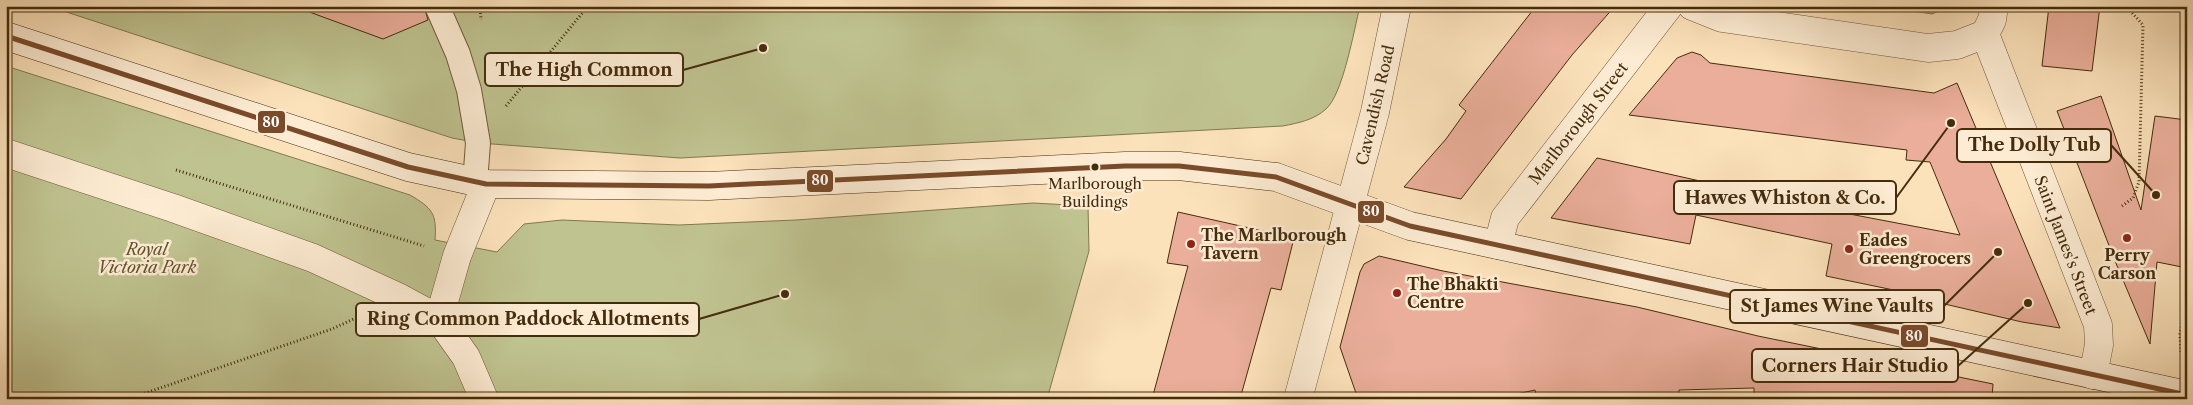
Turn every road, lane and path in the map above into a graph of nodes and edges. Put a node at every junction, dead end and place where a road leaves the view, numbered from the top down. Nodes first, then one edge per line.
1 (436, 6) edge
2 (588, 6) edge
3 (1397, 6) edge
4 (1669, 6) edge
5 (1692, 6) edge
6 (1994, 6) edge
7 (2126, 6) edge
8 (1985, 34) junction
9 (6, 36) edge
10 (500, 112) dead end
11 (6, 153) edge
12 (175, 170) dead end
13 (481, 183) junction
14 (1350, 204) junction
15 (2122, 206) dead end
16 (1498, 245) junction
17 (457, 256) junction
18 (2187, 296) edge
19 (400, 298) junction
20 (439, 319) junction
21 (2181, 352) dead end
22 (2093, 375) junction
23 (2187, 396) edge
24 (128, 399) edge
25 (484, 399) edge
26 (1298, 399) edge

1 - 13 lane
2 - 10 path
3 - 14 street, Cavendish Road
4 - 16 street, Marlborough Street
5 - 8 street
6 - 8 street
7 - 15 path
8 - 22 street, Saint James's Street
9 - 13 street
11 - 19 street
12 - 17 path
13 - 14 street
13 - 17 street
14 - 16 street
14 - 26 street
16 - 22 street
17 - 20 street
18 - 21 path
19 - 20 street
19 - 24 path
20 - 25 street
22 - 23 street

